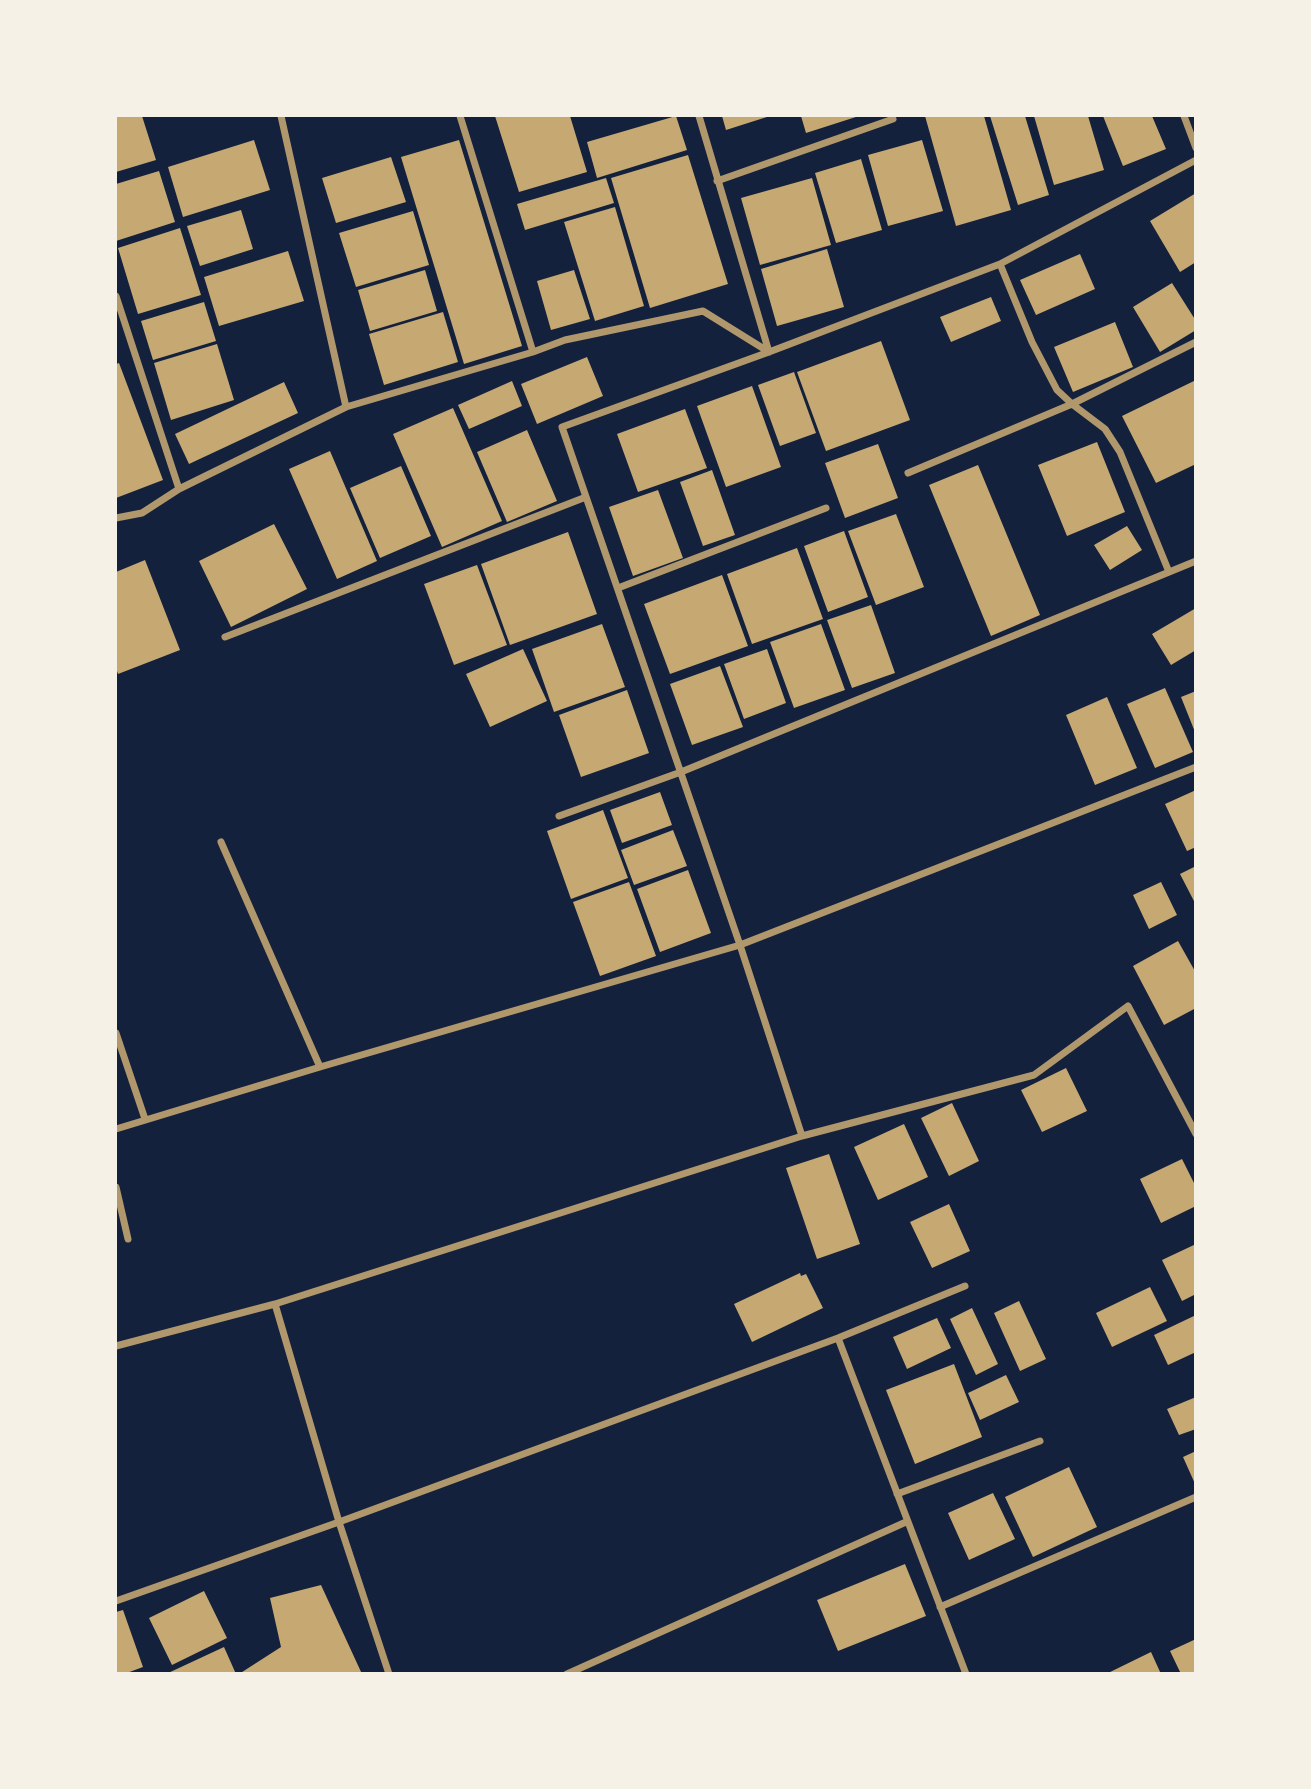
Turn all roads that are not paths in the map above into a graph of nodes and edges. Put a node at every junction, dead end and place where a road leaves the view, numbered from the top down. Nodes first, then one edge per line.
1 (281, 116) edge
2 (460, 116) edge
3 (699, 116) edge
4 (1184, 116) edge
5 (893, 119) dead end
6 (1195, 148) edge
7 (1195, 160) edge
8 (717, 181) junction
9 (1000, 264) junction
10 (116, 296) edge
11 (1195, 342) edge
12 (533, 352) junction
13 (769, 352) junction
14 (1072, 404) junction
15 (346, 407) junction
16 (908, 473) dead end
17 (179, 489) junction
18 (586, 497) junction
19 (826, 508) dead end
20 (116, 518) edge
21 (1195, 561) edge
22 (1169, 572) junction
23 (618, 588) junction
24 (225, 637) dead end
25 (1195, 767) edge
26 (681, 772) junction
27 (559, 816) dead end
28 (221, 842) dead end
29 (740, 945) junction
30 (116, 1033) edge
31 (320, 1067) junction
32 (145, 1119) junction
33 (116, 1129) edge
34 (1195, 1134) edge
35 (802, 1136) junction
36 (116, 1188) edge
37 (128, 1239) dead end
38 (965, 1286) dead end
39 (275, 1304) junction
40 (838, 1338) junction
41 (116, 1346) edge
42 (1040, 1441) dead end
43 (897, 1494) junction
44 (1195, 1497) edge
45 (340, 1522) junction
46 (906, 1522) junction
47 (116, 1601) edge
48 (940, 1607) junction
49 (389, 1674) edge
50 (567, 1674) edge
51 (966, 1674) edge

1 - 15 street
2 - 12 street
3 - 8 street
4 - 6 street
5 - 8 street
7 - 9 street
8 - 13 street
9 - 13 street
9 - 14 street
10 - 17 street
11 - 14 street
12 - 13 street
12 - 15 street
13 - 18 street
14 - 16 street
14 - 22 street
15 - 17 street
17 - 20 street
18 - 23 street
18 - 24 street
19 - 23 street
21 - 22 street
22 - 26 street
23 - 26 street
25 - 29 street
26 - 27 street
26 - 29 street
28 - 31 street
29 - 31 street
29 - 35 street
30 - 32 street
31 - 32 street
32 - 33 street
34 - 35 street
35 - 39 street
36 - 37 street
38 - 40 street
39 - 41 street
39 - 45 street
40 - 43 street
40 - 45 street
42 - 43 street
43 - 46 street
44 - 48 street
45 - 47 street
45 - 49 street
46 - 48 street
46 - 50 street
48 - 51 street

